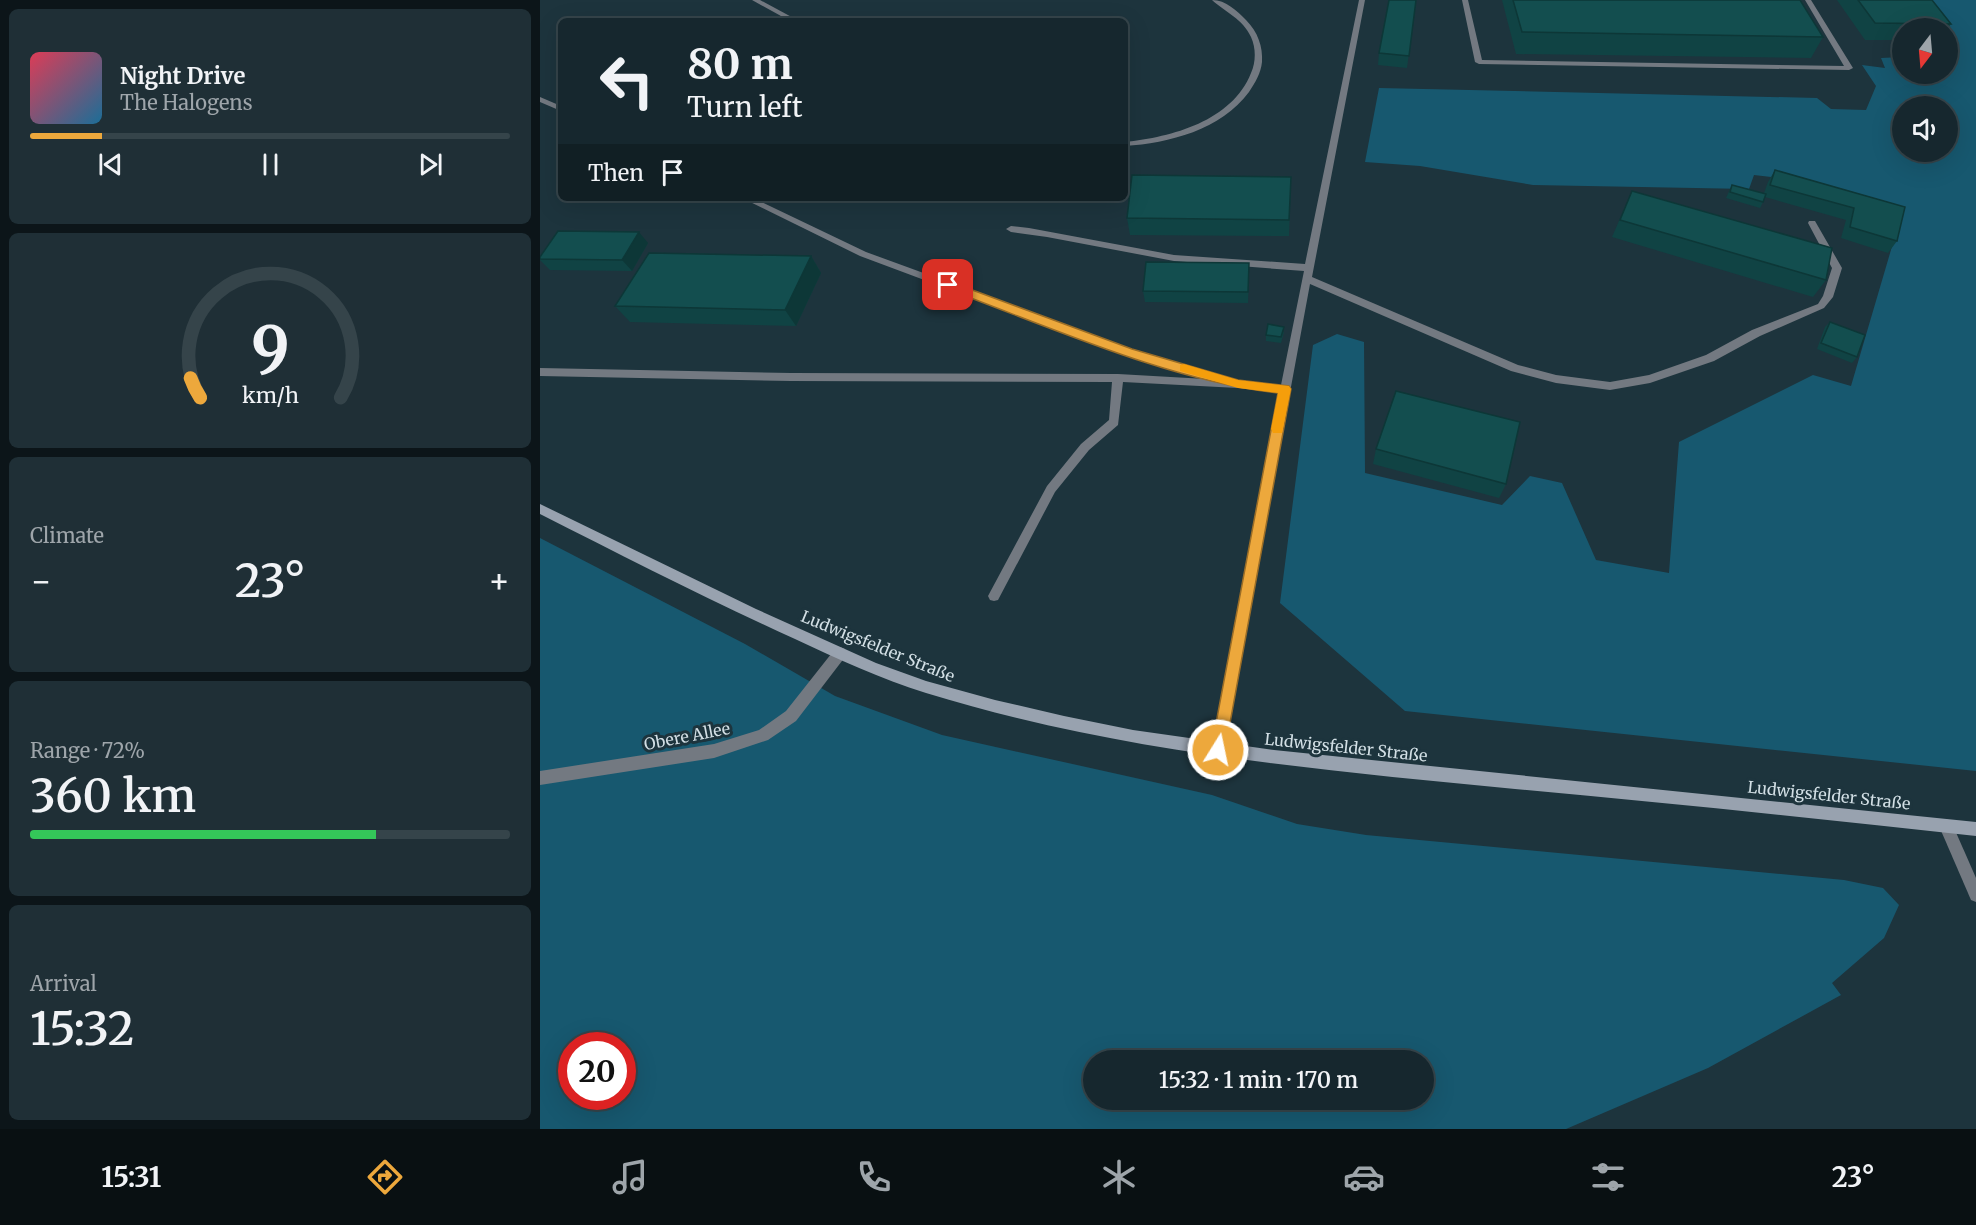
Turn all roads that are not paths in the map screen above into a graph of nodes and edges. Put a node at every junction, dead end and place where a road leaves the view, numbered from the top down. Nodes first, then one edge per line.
1 (755, 0) edge
2 (1215, 0) edge
3 (1362, 0) edge
4 (1466, 0) edge
5 (1808, 0) edge
6 (789, 18) edge
7 (540, 99) edge
8 (558, 108) edge
9 (1128, 143) edge
10 (752, 201) edge
11 (1812, 223) dead end
12 (1011, 229) dead end
13 (1309, 274) junction
14 (540, 372) edge
15 (1118, 378) junction
16 (1238, 384) junction
17 (1285, 389) junction
18 (540, 509) edge
19 (994, 596) dead end
20 (840, 653) junction
21 (1218, 750) junction
22 (540, 778) edge
23 (1946, 826) junction
24 (1976, 829) edge
25 (1976, 895) edge

1 - 6 street
2 - 9 street
3 - 13 street
4 - 5 street
7 - 8 street
10 - 16 street
11 - 13 street
12 - 13 street
13 - 17 street
14 - 15 street
15 - 16 street
15 - 19 street
16 - 17 street
17 - 21 street
18 - 20 street, Ludwigsfelder Straße
20 - 21 street, Ludwigsfelder Straße
20 - 22 street, Obere Allee
21 - 23 street, Ludwigsfelder Straße
23 - 24 street, Ludwigsfelder Straße
23 - 25 street

